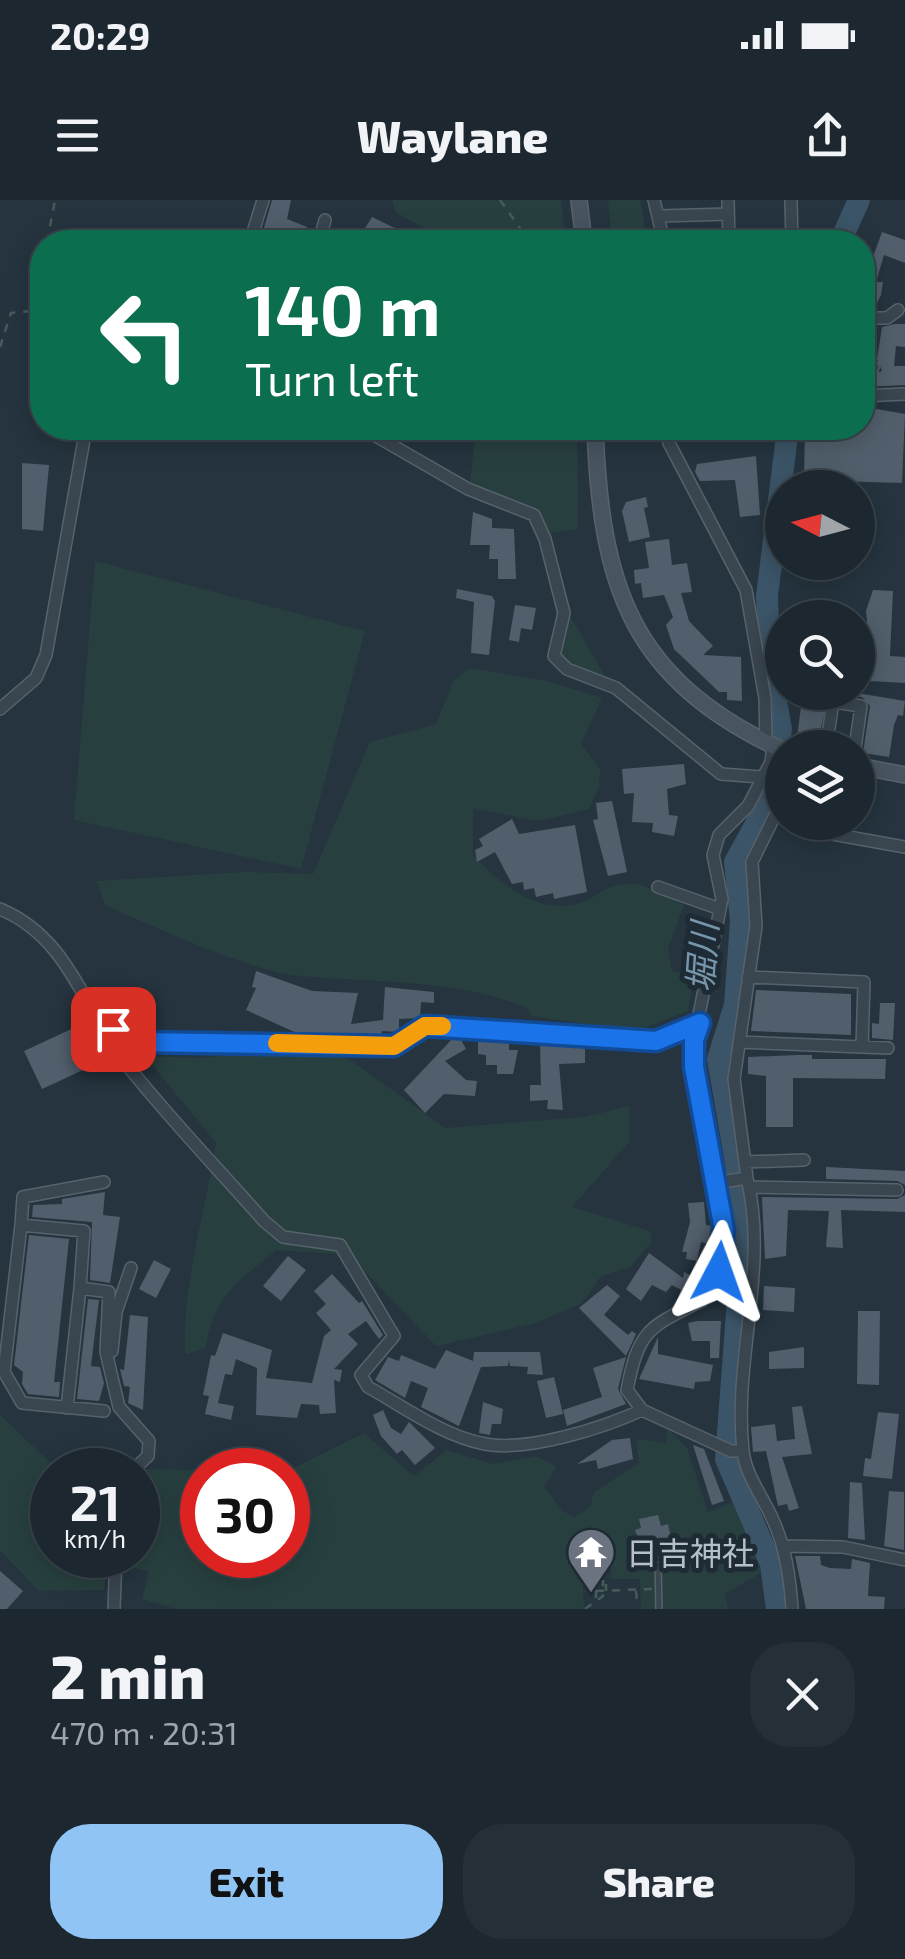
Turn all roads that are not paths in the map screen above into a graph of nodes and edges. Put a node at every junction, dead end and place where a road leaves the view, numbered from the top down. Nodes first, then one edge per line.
1 (263, 200) edge
2 (580, 200) edge
3 (654, 200) edge
4 (728, 200) edge
5 (791, 200) edge
6 (728, 214) junction
7 (660, 216) junction
8 (326, 220) dead end
9 (254, 230) edge
10 (322, 230) edge
11 (583, 230) edge
12 (662, 230) edge
13 (729, 230) edge
14 (792, 230) edge
15 (898, 310) dead end
16 (875, 318) edge
17 (905, 394) edge
18 (875, 395) edge
19 (84, 440) edge
20 (383, 440) edge
21 (596, 440) edge
22 (671, 440) edge
23 (0, 709) edge
24 (771, 730) edge
25 (829, 730) edge
26 (858, 730) edge
27 (765, 741) edge
28 (875, 769) edge
29 (765, 771) edge
30 (905, 775) edge
31 (761, 777) junction
32 (765, 836) edge
33 (866, 840) edge
34 (905, 847) edge
35 (658, 887) dead end
36 (0, 909) edge
37 (720, 910) junction
38 (748, 977) junction
39 (85, 993) junction
40 (700, 1023) junction
41 (739, 1042) junction
42 (862, 1046) junction
43 (888, 1048) dead end
44 (804, 1160) dead end
45 (745, 1162) junction
46 (104, 1182) dead end
47 (714, 1182) junction
48 (748, 1182) junction
49 (897, 1190) dead end
50 (20, 1224) junction
51 (132, 1268) dead end
52 (80, 1288) junction
53 (111, 1376) junction
54 (67, 1408) junction
55 (642, 1410) junction
56 (104, 1411) dead end
57 (149, 1448) edge
58 (743, 1451) junction
59 (783, 1546) junction
60 (905, 1560) edge
61 (658, 1565) dead end
62 (115, 1578) edge
63 (114, 1609) edge
64 (659, 1609) edge
65 (792, 1609) edge

1 - 9 street
2 - 11 main road
3 - 7 street
4 - 6 street
5 - 14 street
6 - 7 street
6 - 13 street
7 - 12 street
8 - 10 street
15 - 16 street
17 - 18 street
19 - 23 street
20 - 31 street
21 - 27 main road
22 - 24 street
25 - 26 street
28 - 30 main road
29 - 31 street
31 - 37 street
32 - 38 street
33 - 34 street
35 - 37 street
36 - 39 street
37 - 40 street
38 - 41 street
38 - 42 street
39 - 40 street
39 - 55 street
40 - 47 street
41 - 42 street
41 - 45 street
42 - 43 street
44 - 45 street
45 - 48 street
46 - 50 street
47 - 48 street
47 - 55 street
48 - 49 street
48 - 58 street
50 - 52 street
50 - 54 street
51 - 53 street
52 - 53 street
52 - 54 street
53 - 57 street
54 - 56 street
55 - 58 street
58 - 59 street
59 - 60 street
59 - 65 street
61 - 64 lane
62 - 63 street

